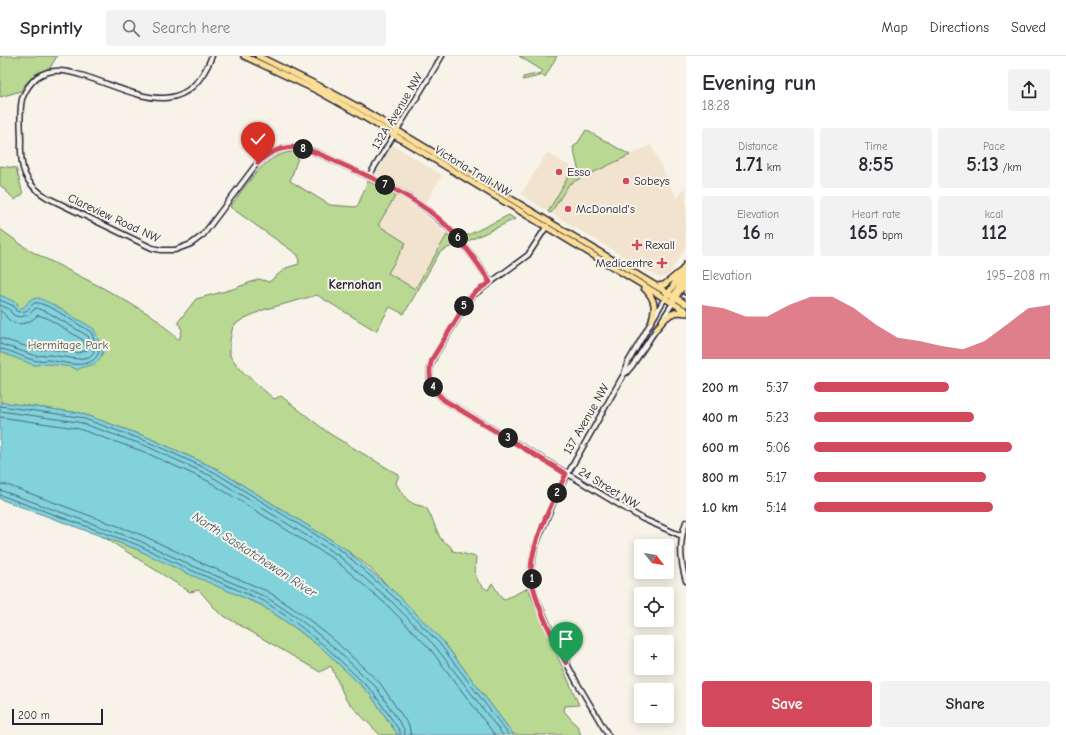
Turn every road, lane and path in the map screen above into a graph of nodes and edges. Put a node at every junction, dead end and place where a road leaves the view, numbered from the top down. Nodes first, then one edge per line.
1 (212, 56) edge
2 (244, 56) edge
3 (258, 56) edge
4 (442, 56) edge
5 (396, 132) junction
6 (369, 176) junction
7 (548, 225) junction
8 (685, 268) edge
9 (686, 281) edge
10 (490, 282) junction
11 (640, 283) junction
12 (654, 285) junction
13 (686, 288) edge
14 (686, 292) edge
15 (671, 298) junction
16 (686, 304) edge
17 (686, 312) edge
18 (652, 320) junction
19 (656, 329) junction
20 (624, 374) junction
21 (566, 474) junction
22 (686, 522) edge
23 (682, 536) junction
24 (686, 581) edge
25 (608, 735) edge

1 - 6 street, Clareview Road NW
2 - 5 main road, Victoria Trail NW
3 - 5 main road, Victoria Trail NW
4 - 5 street, 132A Avenue NW
5 - 6 street, 132A Avenue NW
5 - 7 main road, Victoria Trail NW
6 - 10 street, Clareview Road NW
7 - 10 street
7 - 11 main road, Victoria Trail NW
7 - 12 main road, Victoria Trail NW
8 - 12 main road
8 - 15 main road, 137 Avenue NW
9 - 15 main road, 137 Avenue NW
10 - 21 street, 24 Street NW
11 - 15 main road, Victoria Trail NW
11 - 18 main road
12 - 15 main road, Victoria Trail NW
13 - 14 main road
15 - 16 main road, Victoria Trail NW
15 - 17 main road, Victoria Trail NW
15 - 18 street, 137 Avenue NW
15 - 19 street, 137 Avenue NW
17 - 19 main road
18 - 20 street, 137 Avenue NW
19 - 20 street, 137 Avenue NW
20 - 21 street, 137 Avenue NW
21 - 23 street, 24 Street NW
21 - 25 street, 137 Avenue NW
22 - 23 street
23 - 24 street

